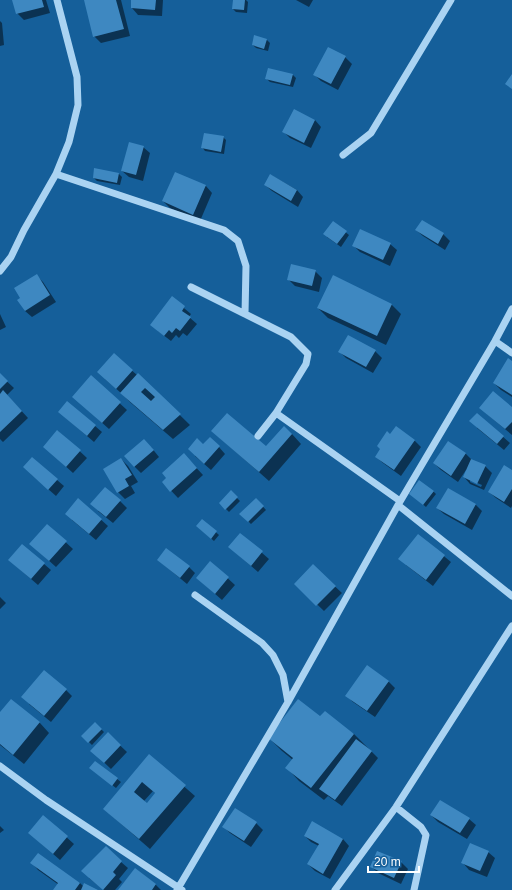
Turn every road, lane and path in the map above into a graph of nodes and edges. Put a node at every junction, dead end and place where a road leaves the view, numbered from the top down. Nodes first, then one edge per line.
1 (57, 0) edge
2 (451, 0) edge
3 (344, 155) dead end
4 (56, 174) junction
5 (0, 271) edge
6 (191, 287) dead end
7 (512, 309) edge
8 (245, 314) junction
9 (495, 341) junction
10 (512, 353) edge
11 (276, 413) junction
12 (258, 436) dead end
13 (399, 503) junction
14 (195, 595) dead end
15 (512, 596) edge
16 (512, 626) edge
17 (288, 702) junction
18 (0, 766) edge
19 (396, 807) junction
20 (179, 889) edge
21 (335, 890) edge
22 (414, 890) edge

1 - 4 street
2 - 3 street
4 - 5 street
4 - 8 street
6 - 8 street
7 - 9 street
8 - 11 street
9 - 10 street
9 - 13 street
11 - 12 street
11 - 13 street
13 - 15 street
13 - 17 street
14 - 17 street
16 - 19 street
17 - 20 street
18 - 20 street
19 - 21 street
19 - 22 street

